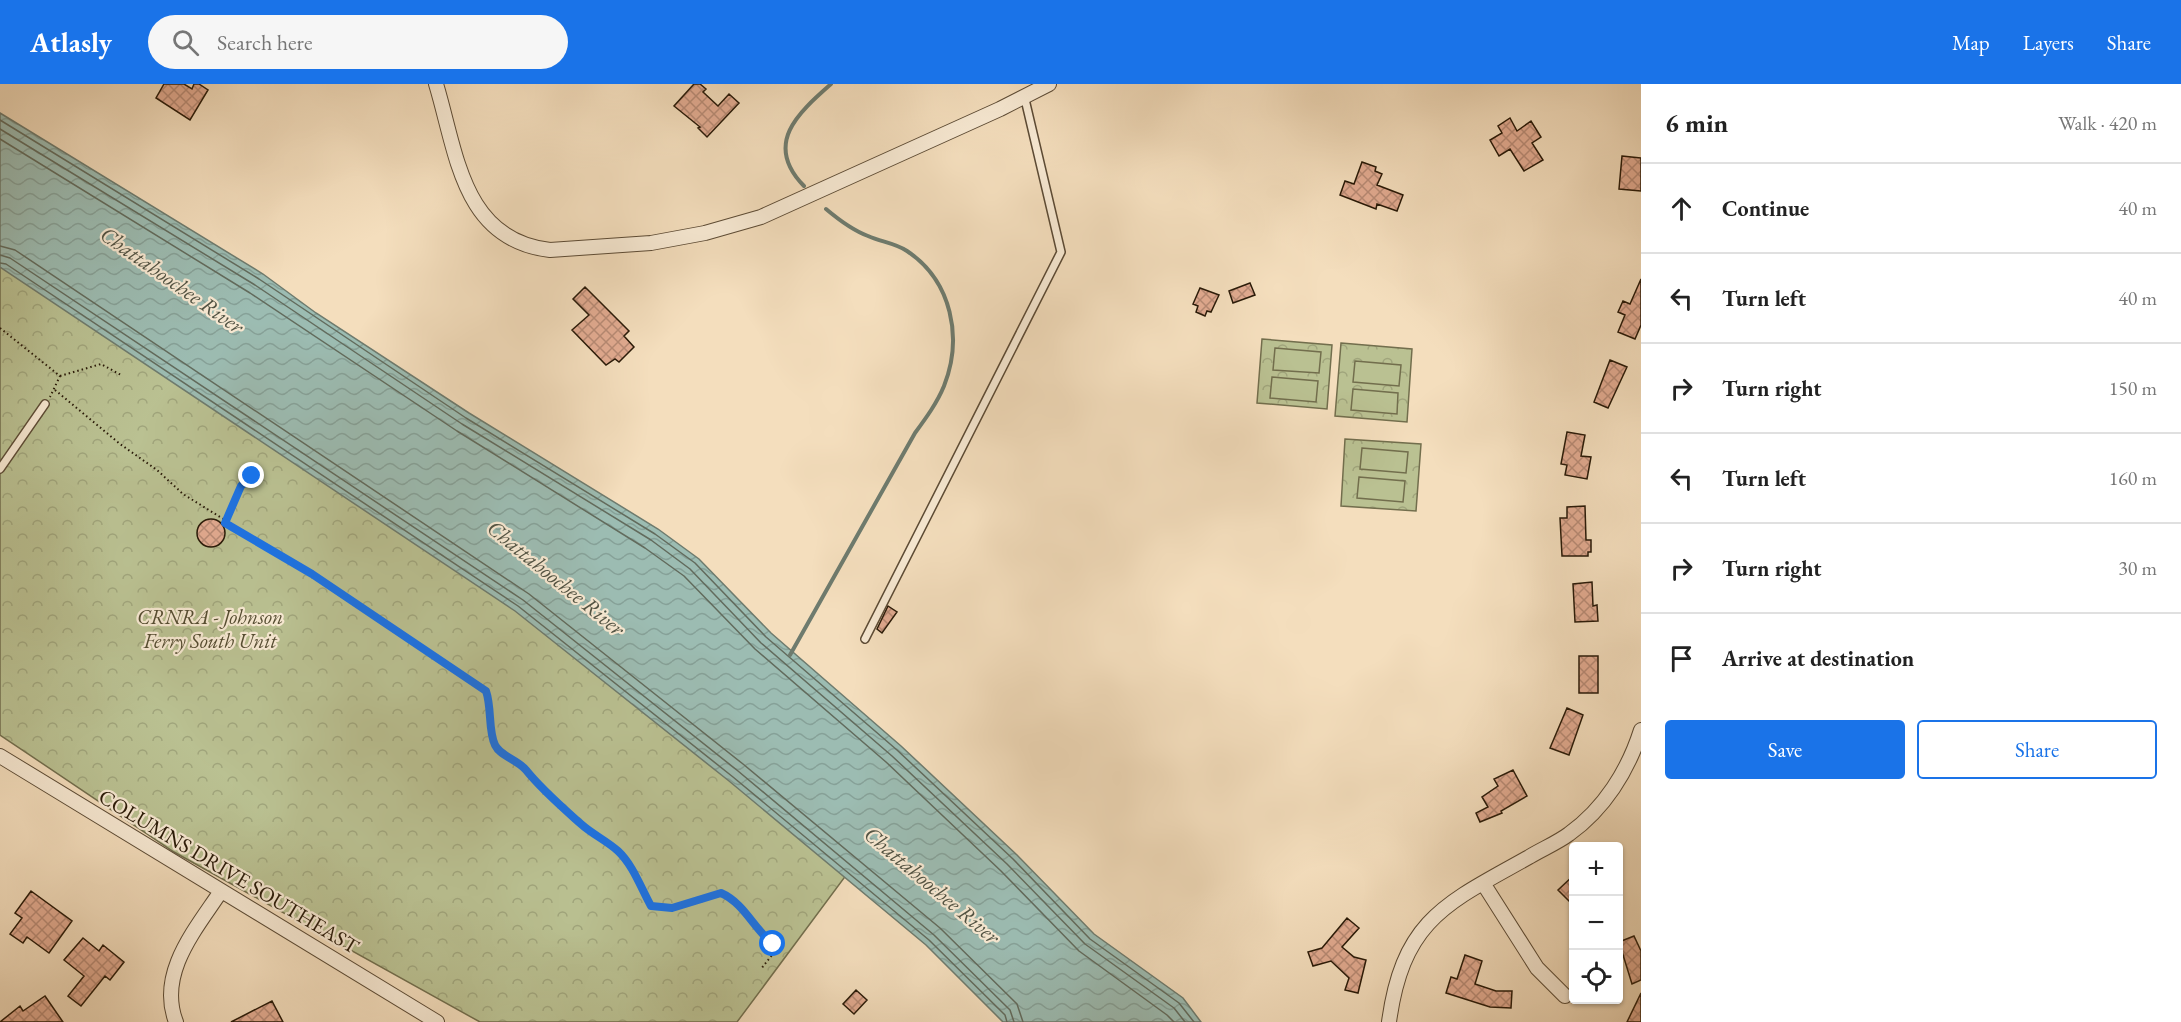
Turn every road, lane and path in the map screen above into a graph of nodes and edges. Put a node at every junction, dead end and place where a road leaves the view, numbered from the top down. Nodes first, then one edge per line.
1 (436, 84) edge
2 (1049, 84) edge
3 (1024, 95) junction
4 (0, 328) edge
5 (121, 375) dead end
6 (60, 376) junction
7 (55, 390) junction
8 (45, 404) joint
9 (0, 469) edge
10 (252, 476) dead end
11 (225, 523) junction
12 (865, 639) dead end
13 (1641, 730) edge
14 (0, 756) edge
15 (1483, 883) junction
16 (221, 891) junction
17 (761, 969) dead end
18 (1565, 996) dead end
19 (176, 1022) edge
20 (437, 1022) edge
21 (1389, 1022) edge

1 - 3 street
2 - 3 street
3 - 12 lane
4 - 6 path
5 - 6 path
6 - 7 path
7 - 8 path
7 - 11 path
8 - 9 lane
10 - 11 path
11 - 17 path
13 - 15 street
14 - 16 street, COLUMNS DRIVE SOUTHEAST
15 - 18 street
15 - 21 street
16 - 19 street
16 - 20 street, COLUMNS DRIVE SOUTHEAST

